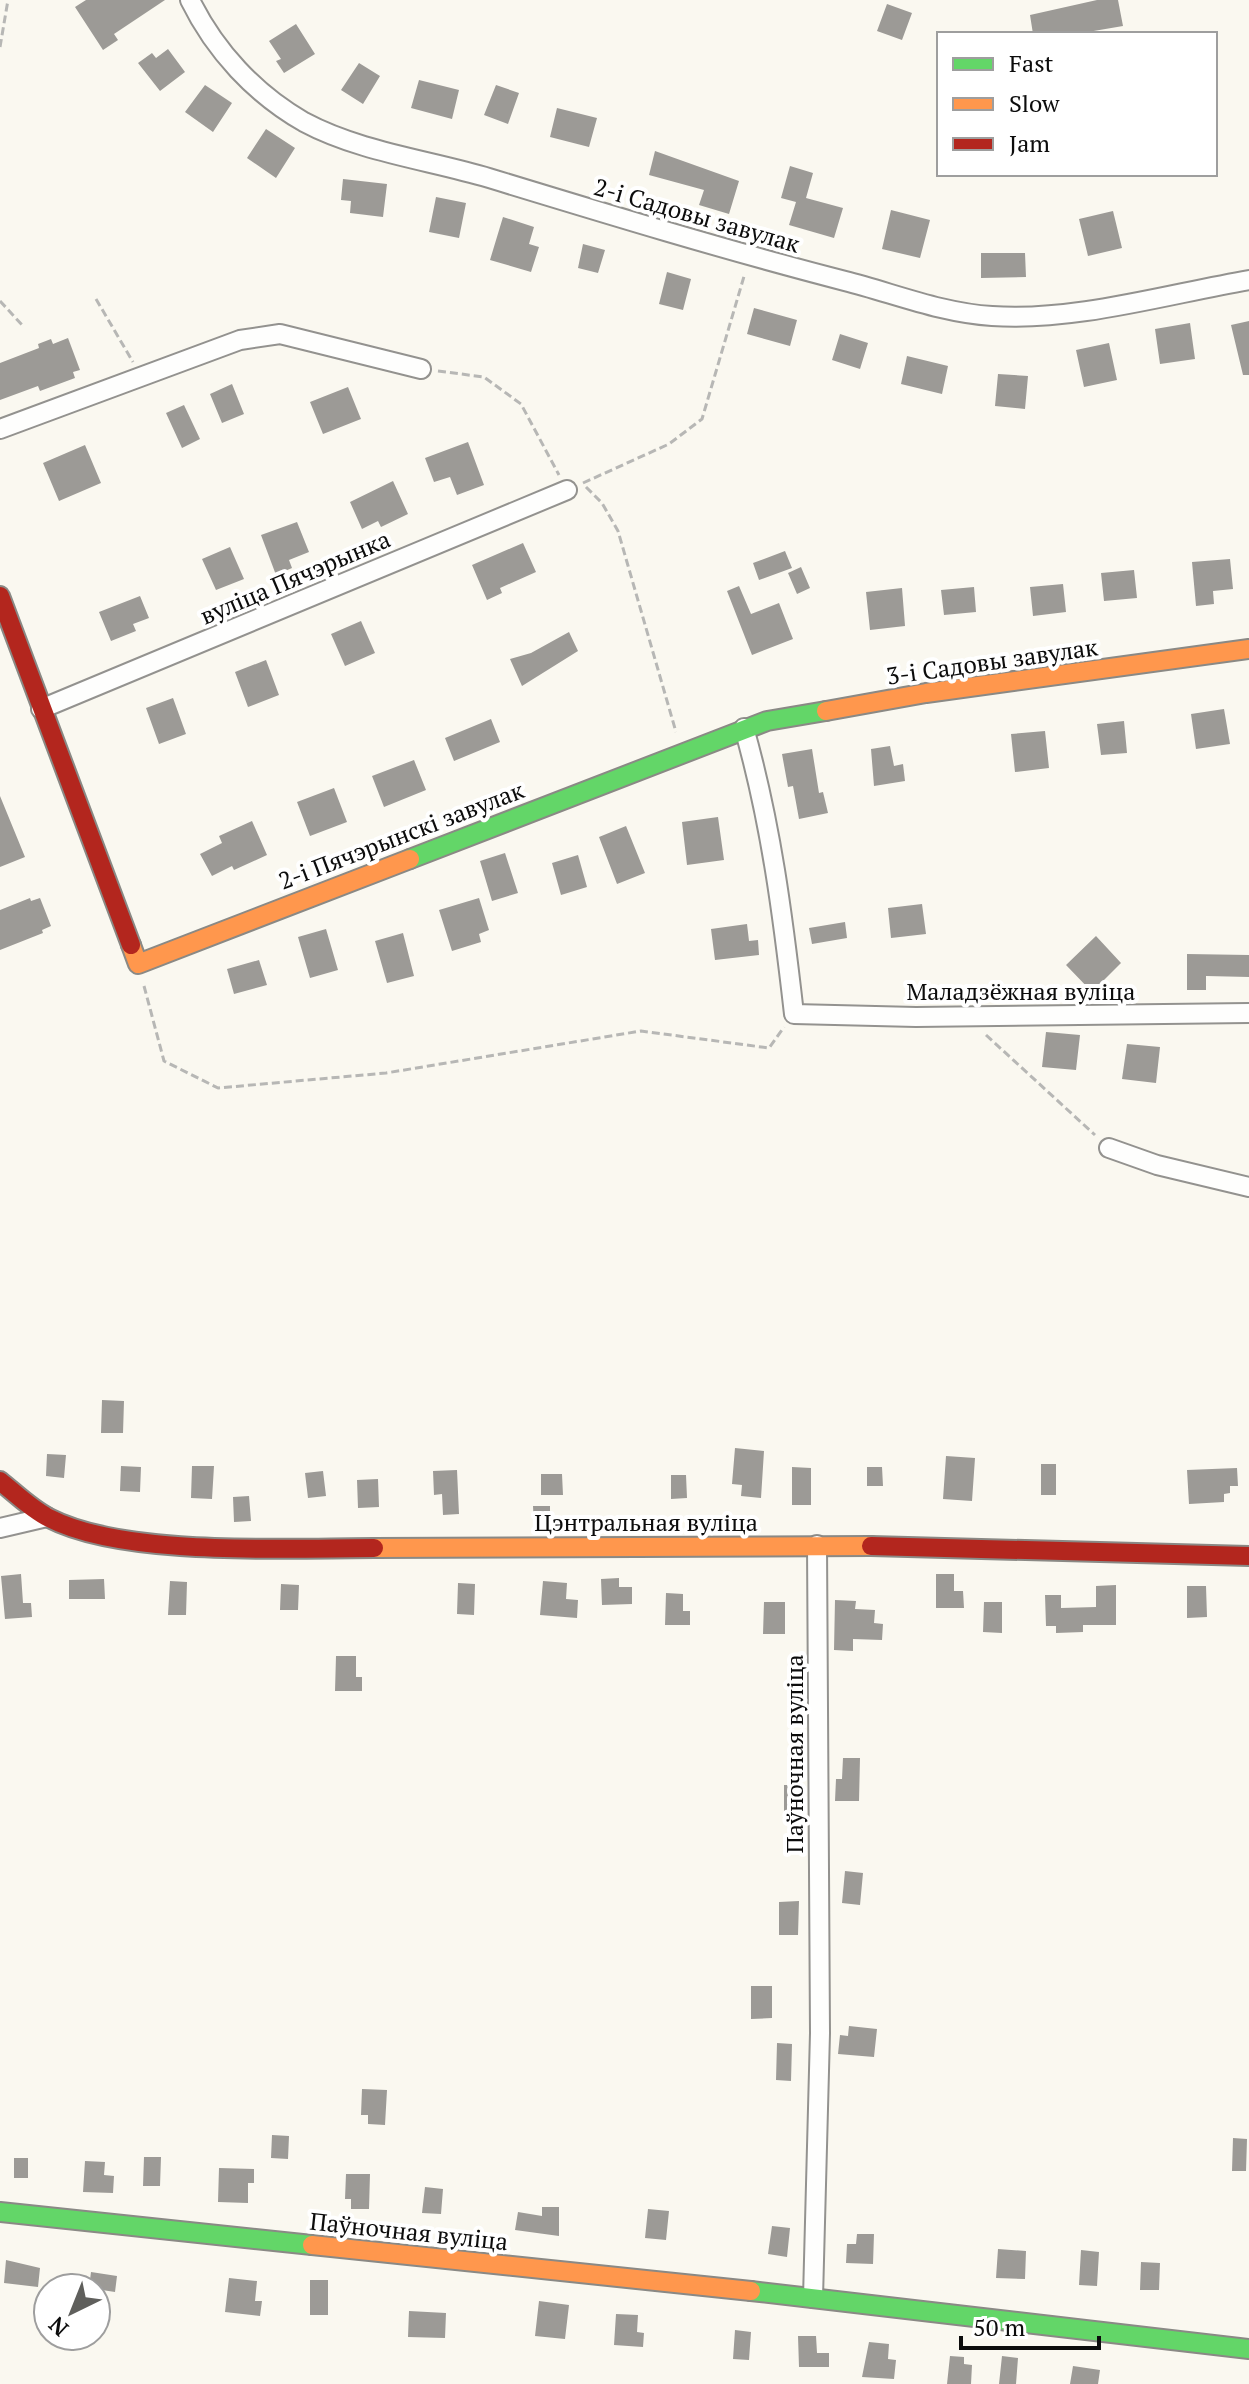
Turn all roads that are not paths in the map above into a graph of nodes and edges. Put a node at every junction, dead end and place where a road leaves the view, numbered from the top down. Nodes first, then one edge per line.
1 (190, 0) edge
2 (1249, 280) edge
3 (421, 369) road end
4 (0, 429) edge
5 (567, 490) road end
6 (0, 596) edge
7 (1249, 649) edge
8 (41, 709) junction
9 (744, 728) junction
10 (682, 751) joint
11 (1249, 1013) edge
12 (1109, 1148) road end
13 (1249, 1187) edge
14 (0, 1481) edge
15 (47, 1517) junction
16 (0, 1528) edge
17 (817, 1545) junction
18 (1249, 1556) edge
19 (0, 2212) edge
20 (813, 2298) junction
21 (1249, 2349) edge

1 - 2 street, 2-і Садовы завулак
3 - 4 street
5 - 8 street, вуліца Пячэрынка
6 - 8 street
7 - 9 street, 3-і Садовы завулак
8 - 10 street, 2-і Пячэрынскі завулак
9 - 10 street, 3-і Садовы завулак
9 - 11 street, Маладзёжная вуліца
12 - 13 street
14 - 15 street, Цэнтральная вуліца
15 - 16 street
15 - 17 street, Цэнтральная вуліца
17 - 18 street, Цэнтральная вуліца
17 - 20 street, Паўночная вуліца
19 - 20 street, Паўночная вуліца
20 - 21 street, Паўночная вуліца

